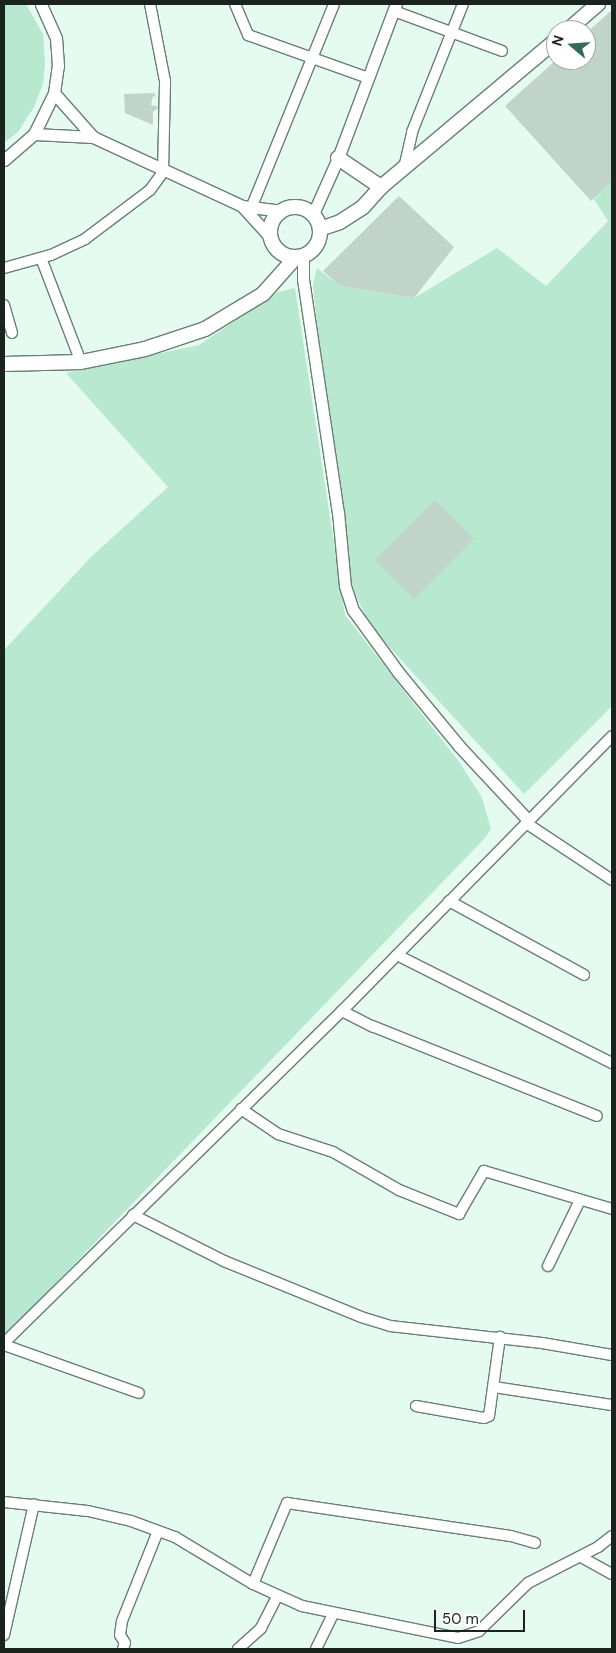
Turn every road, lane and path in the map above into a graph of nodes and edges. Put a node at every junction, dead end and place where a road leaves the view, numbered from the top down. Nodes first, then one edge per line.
1 (41, 4) edge
2 (150, 4) edge
3 (235, 4) edge
4 (334, 4) edge
5 (463, 4) edge
6 (598, 4) edge
7 (395, 7) edge
8 (580, 20) edge
9 (452, 33) junction
10 (546, 48) edge
11 (502, 51) dead end
12 (312, 58) junction
13 (368, 78) junction
14 (54, 93) junction
15 (34, 134) junction
16 (93, 137) junction
17 (338, 158) junction
18 (4, 160) edge
19 (404, 169) junction
20 (163, 172) junction
21 (381, 188) junction
22 (247, 206) junction
23 (281, 211) junction
24 (313, 214) junction
25 (320, 229) junction
26 (270, 236) junction
27 (299, 256) junction
28 (41, 258) junction
29 (4, 268) edge
30 (4, 305) edge
31 (12, 333) dead end
32 (81, 362) junction
33 (4, 364) edge
34 (612, 736) edge
35 (527, 822) junction
36 (612, 880) edge
37 (449, 902) junction
38 (397, 955) junction
39 (584, 975) dead end
40 (342, 1012) junction
41 (612, 1062) edge
42 (241, 1109) junction
43 (597, 1116) dead end
44 (580, 1200) junction
45 (612, 1209) edge
46 (133, 1216) junction
47 (548, 1266) dead end
48 (500, 1337) junction
49 (4, 1344) edge
50 (612, 1355) edge
51 (494, 1387) junction
52 (139, 1393) dead end
53 (612, 1405) edge
54 (416, 1406) dead end
55 (4, 1502) edge
56 (34, 1504) junction
57 (158, 1531) junction
58 (612, 1536) edge
59 (534, 1543) dead end
60 (581, 1556) junction
61 (612, 1574) edge
62 (253, 1584) junction
63 (277, 1597) junction
64 (333, 1614) junction
65 (4, 1636) edge
66 (123, 1649) edge
67 (238, 1649) edge
68 (316, 1649) edge

1 - 14 street
2 - 20 street
3 - 12 street
4 - 12 street
5 - 9 street
6 - 8 main road
7 - 9 street
7 - 13 street
9 - 11 street
9 - 19 street
10 - 19 main road
12 - 13 street
12 - 22 street
13 - 17 street
14 - 15 street
14 - 16 street
15 - 16 street
15 - 18 street
16 - 20 street
17 - 21 main road
17 - 24 street
19 - 21 main road
20 - 22 street
20 - 28 street
21 - 25 main road
22 - 23 street
22 - 26 street
23 - 24 main road
23 - 26 main road
24 - 25 main road
25 - 27 main road
26 - 27 main road
27 - 32 main road
27 - 35 street
28 - 29 street
28 - 32 street
30 - 31 street
32 - 33 main road
34 - 35 street
35 - 36 street
35 - 37 street
37 - 38 street
37 - 39 street
38 - 40 street
38 - 41 street
40 - 42 street
40 - 43 street
42 - 44 street
42 - 46 street
44 - 45 street
44 - 47 street
46 - 48 street
46 - 49 street
48 - 50 street
48 - 51 street
49 - 52 street
51 - 53 street
51 - 54 street
55 - 56 street
56 - 57 street
56 - 65 street
57 - 62 street
57 - 66 street
58 - 60 street
59 - 62 street
60 - 61 street
60 - 64 street
62 - 63 street
63 - 64 street
63 - 67 street
64 - 68 street

